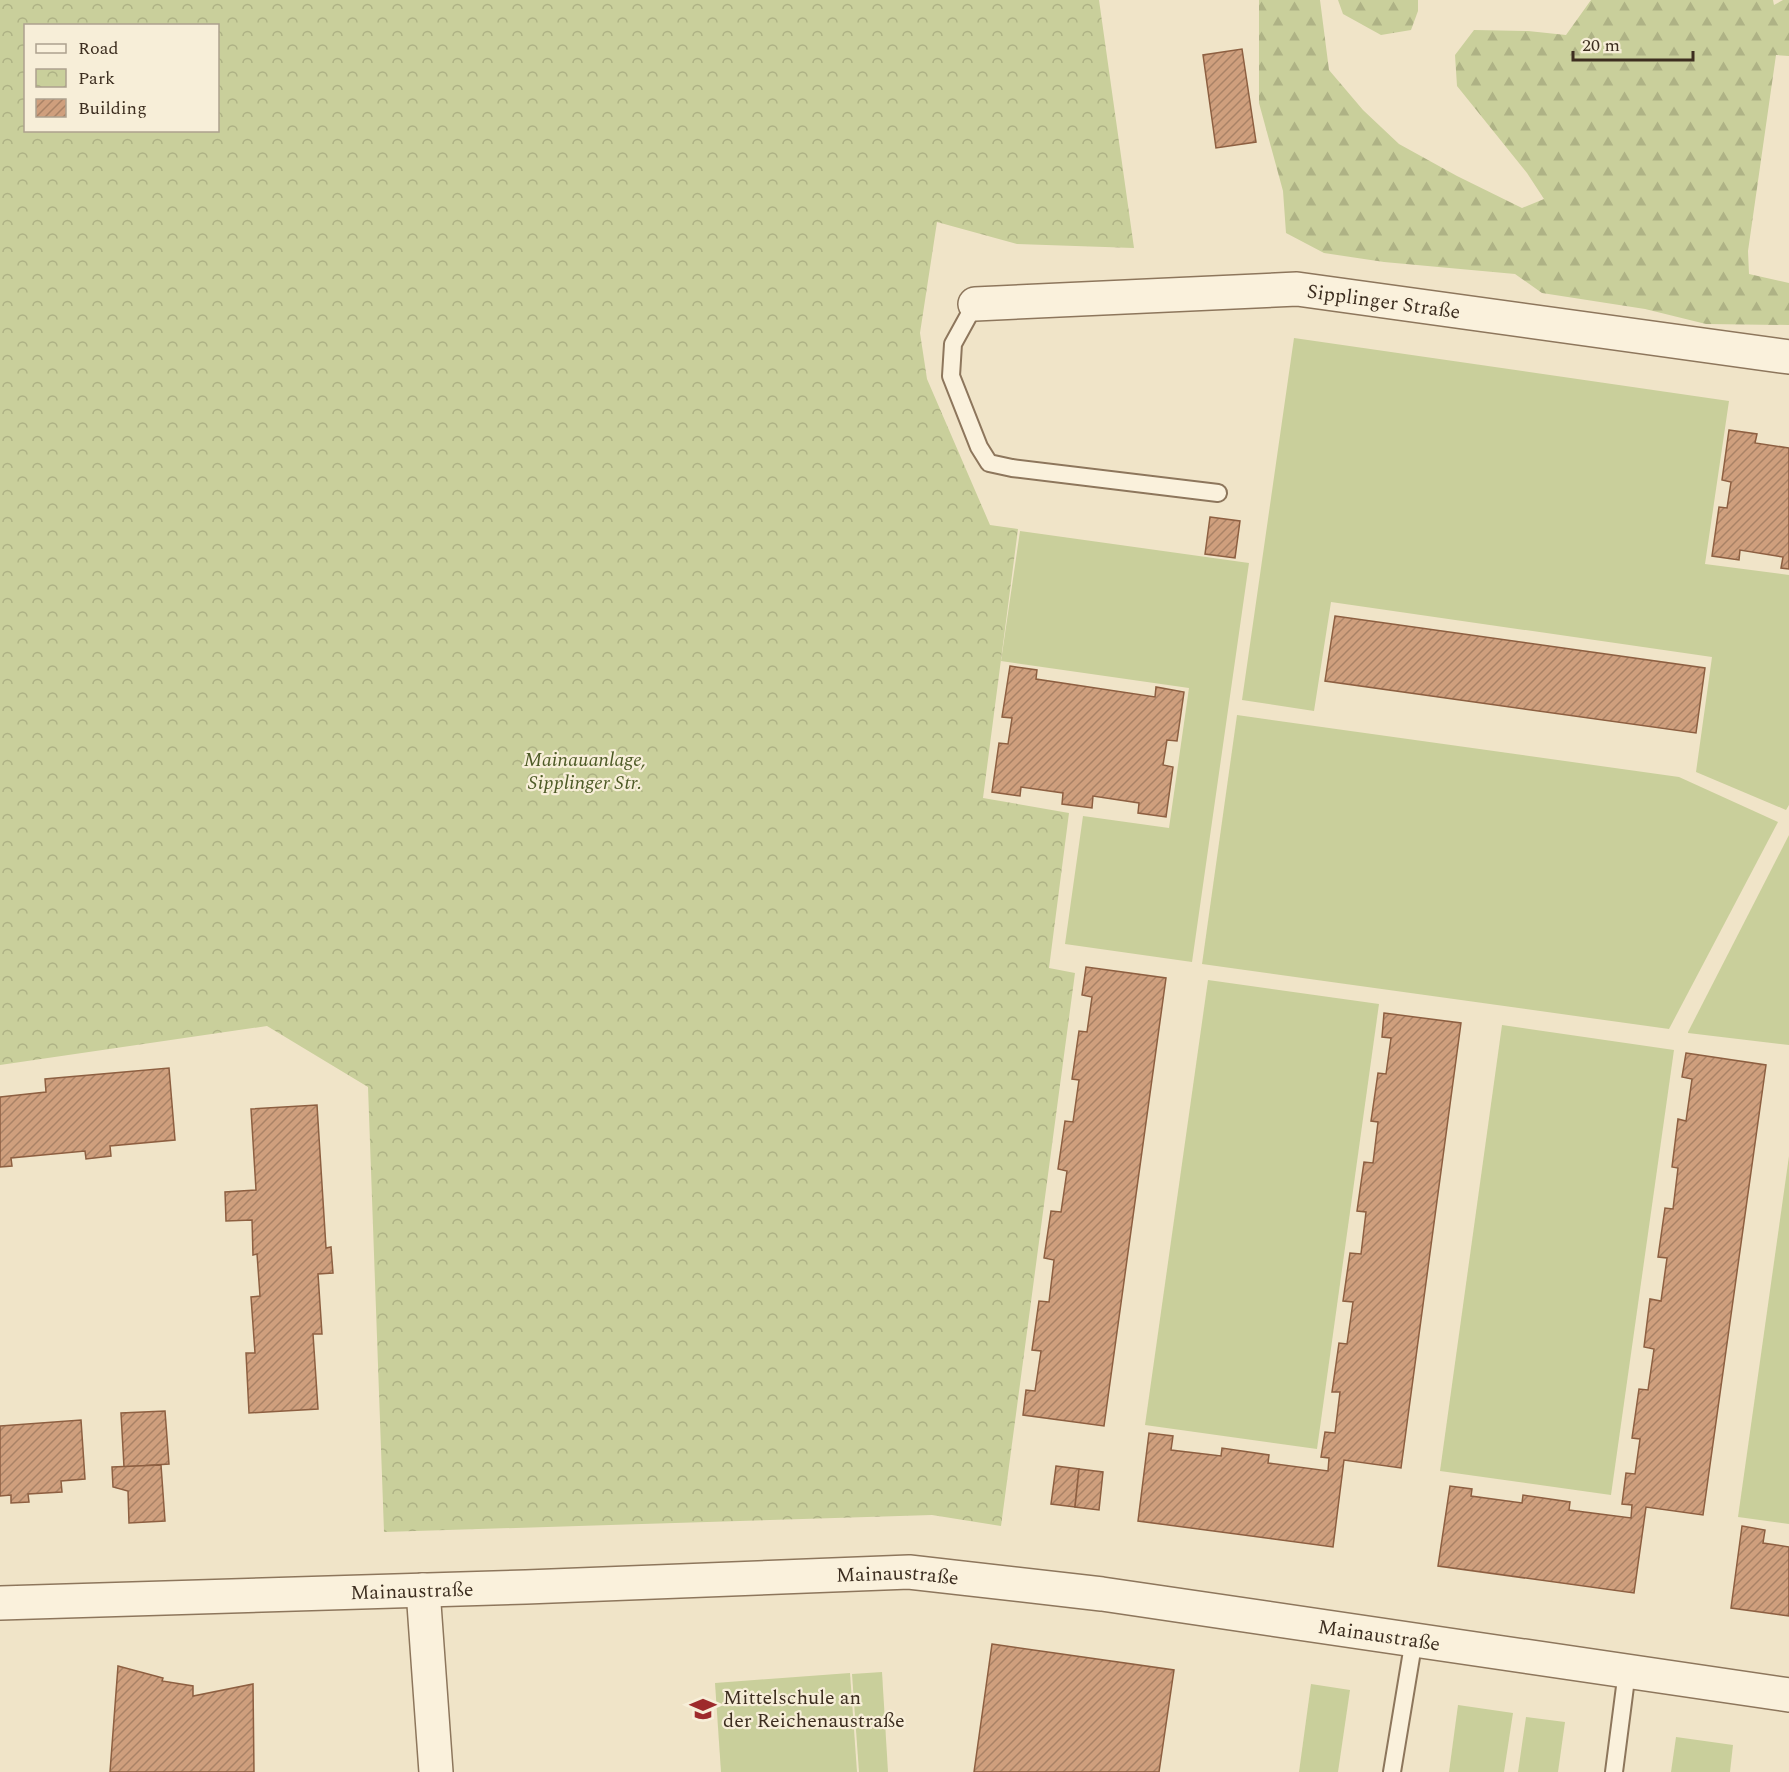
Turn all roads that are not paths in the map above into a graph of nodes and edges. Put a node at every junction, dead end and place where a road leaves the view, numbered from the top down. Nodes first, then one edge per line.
1 (975, 304) joint
2 (1789, 357) edge
3 (1218, 493) dead end
4 (423, 1590) junction
5 (0, 1603) edge
6 (1414, 1639) junction
7 (1627, 1671) junction
8 (1789, 1695) edge
9 (436, 1772) edge
10 (1392, 1772) edge
11 (1614, 1772) edge

1 - 2 street, Sipplinger Straße
1 - 3 lane
4 - 5 street, Mainaustraße
4 - 6 street, Mainaustraße
4 - 9 street
6 - 7 street, Mainaustraße
6 - 10 lane
7 - 8 street, Mainaustraße
7 - 11 lane

